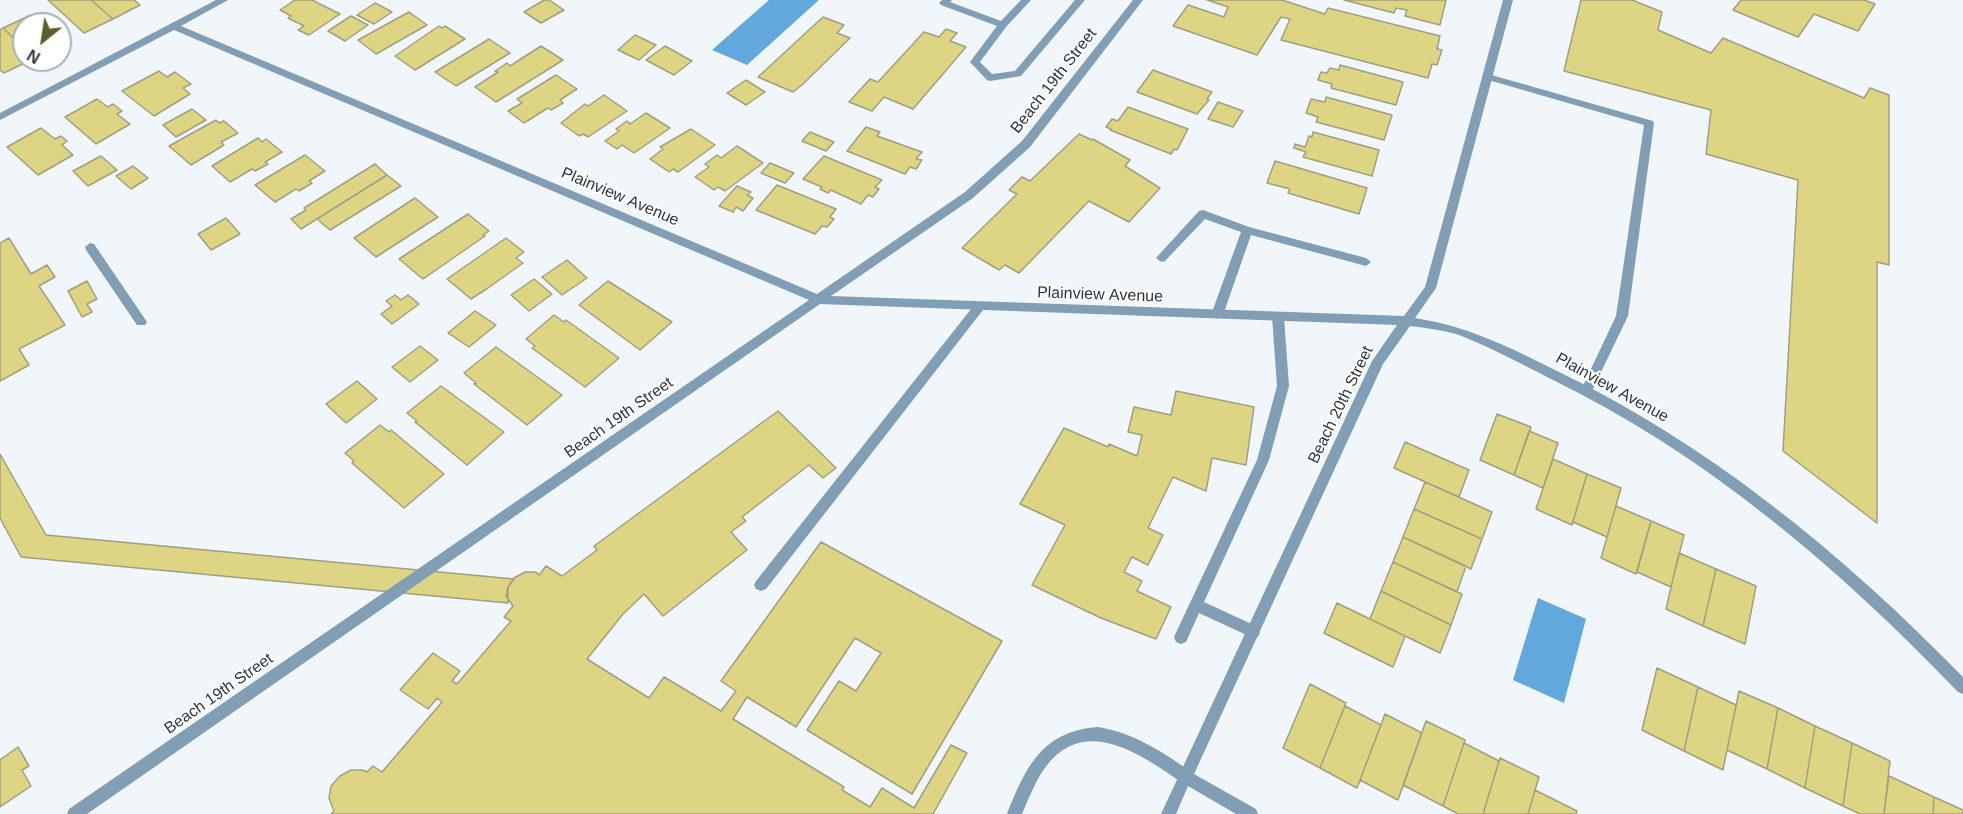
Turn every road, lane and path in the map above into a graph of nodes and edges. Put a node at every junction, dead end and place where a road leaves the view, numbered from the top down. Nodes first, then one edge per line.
1 (223, 0) edge
2 (947, 0) edge
3 (1026, 0) edge
4 (1080, 0) edge
5 (1137, 0) edge
6 (1508, 0) edge
7 (1003, 25) junction
8 (173, 26) junction
9 (1488, 77) junction
10 (0, 117) edge
11 (1247, 230) junction
12 (90, 247) dead end
13 (1161, 258) dead end
14 (1366, 262) dead end
15 (820, 300) junction
16 (979, 307) junction
17 (1217, 315) junction
18 (1278, 317) junction
19 (1409, 321) junction
20 (141, 322) dead end
21 (1587, 390) junction
22 (761, 585) dead end
23 (1197, 606) junction
24 (1253, 632) junction
25 (1181, 637) dead end
26 (1963, 687) edge
27 (1186, 777) junction
28 (74, 814) edge
29 (1014, 814) edge
30 (1168, 814) edge
31 (1251, 814) edge

1 - 8 street
2 - 7 street
3 - 7 street
4 - 7 street
5 - 15 street, Beach 19th Street
6 - 9 street, Beach 20th Street
8 - 10 street
8 - 15 street, Plainview Avenue
9 - 19 street, Beach 20th Street
9 - 21 street
11 - 13 street
11 - 14 street
11 - 17 street
12 - 20 street
15 - 16 street, Plainview Avenue
15 - 28 street, Beach 19th Street
16 - 17 street, Plainview Avenue
16 - 22 street
17 - 18 street, Plainview Avenue
18 - 19 street, Plainview Avenue
18 - 23 street
19 - 21 street, Plainview Avenue
19 - 24 street, Beach 20th Street
21 - 26 street, Plainview Avenue
23 - 24 street
23 - 25 street
24 - 27 street, Beach 20th Street
27 - 29 street
27 - 30 street, Beach 20th Street
27 - 31 street

